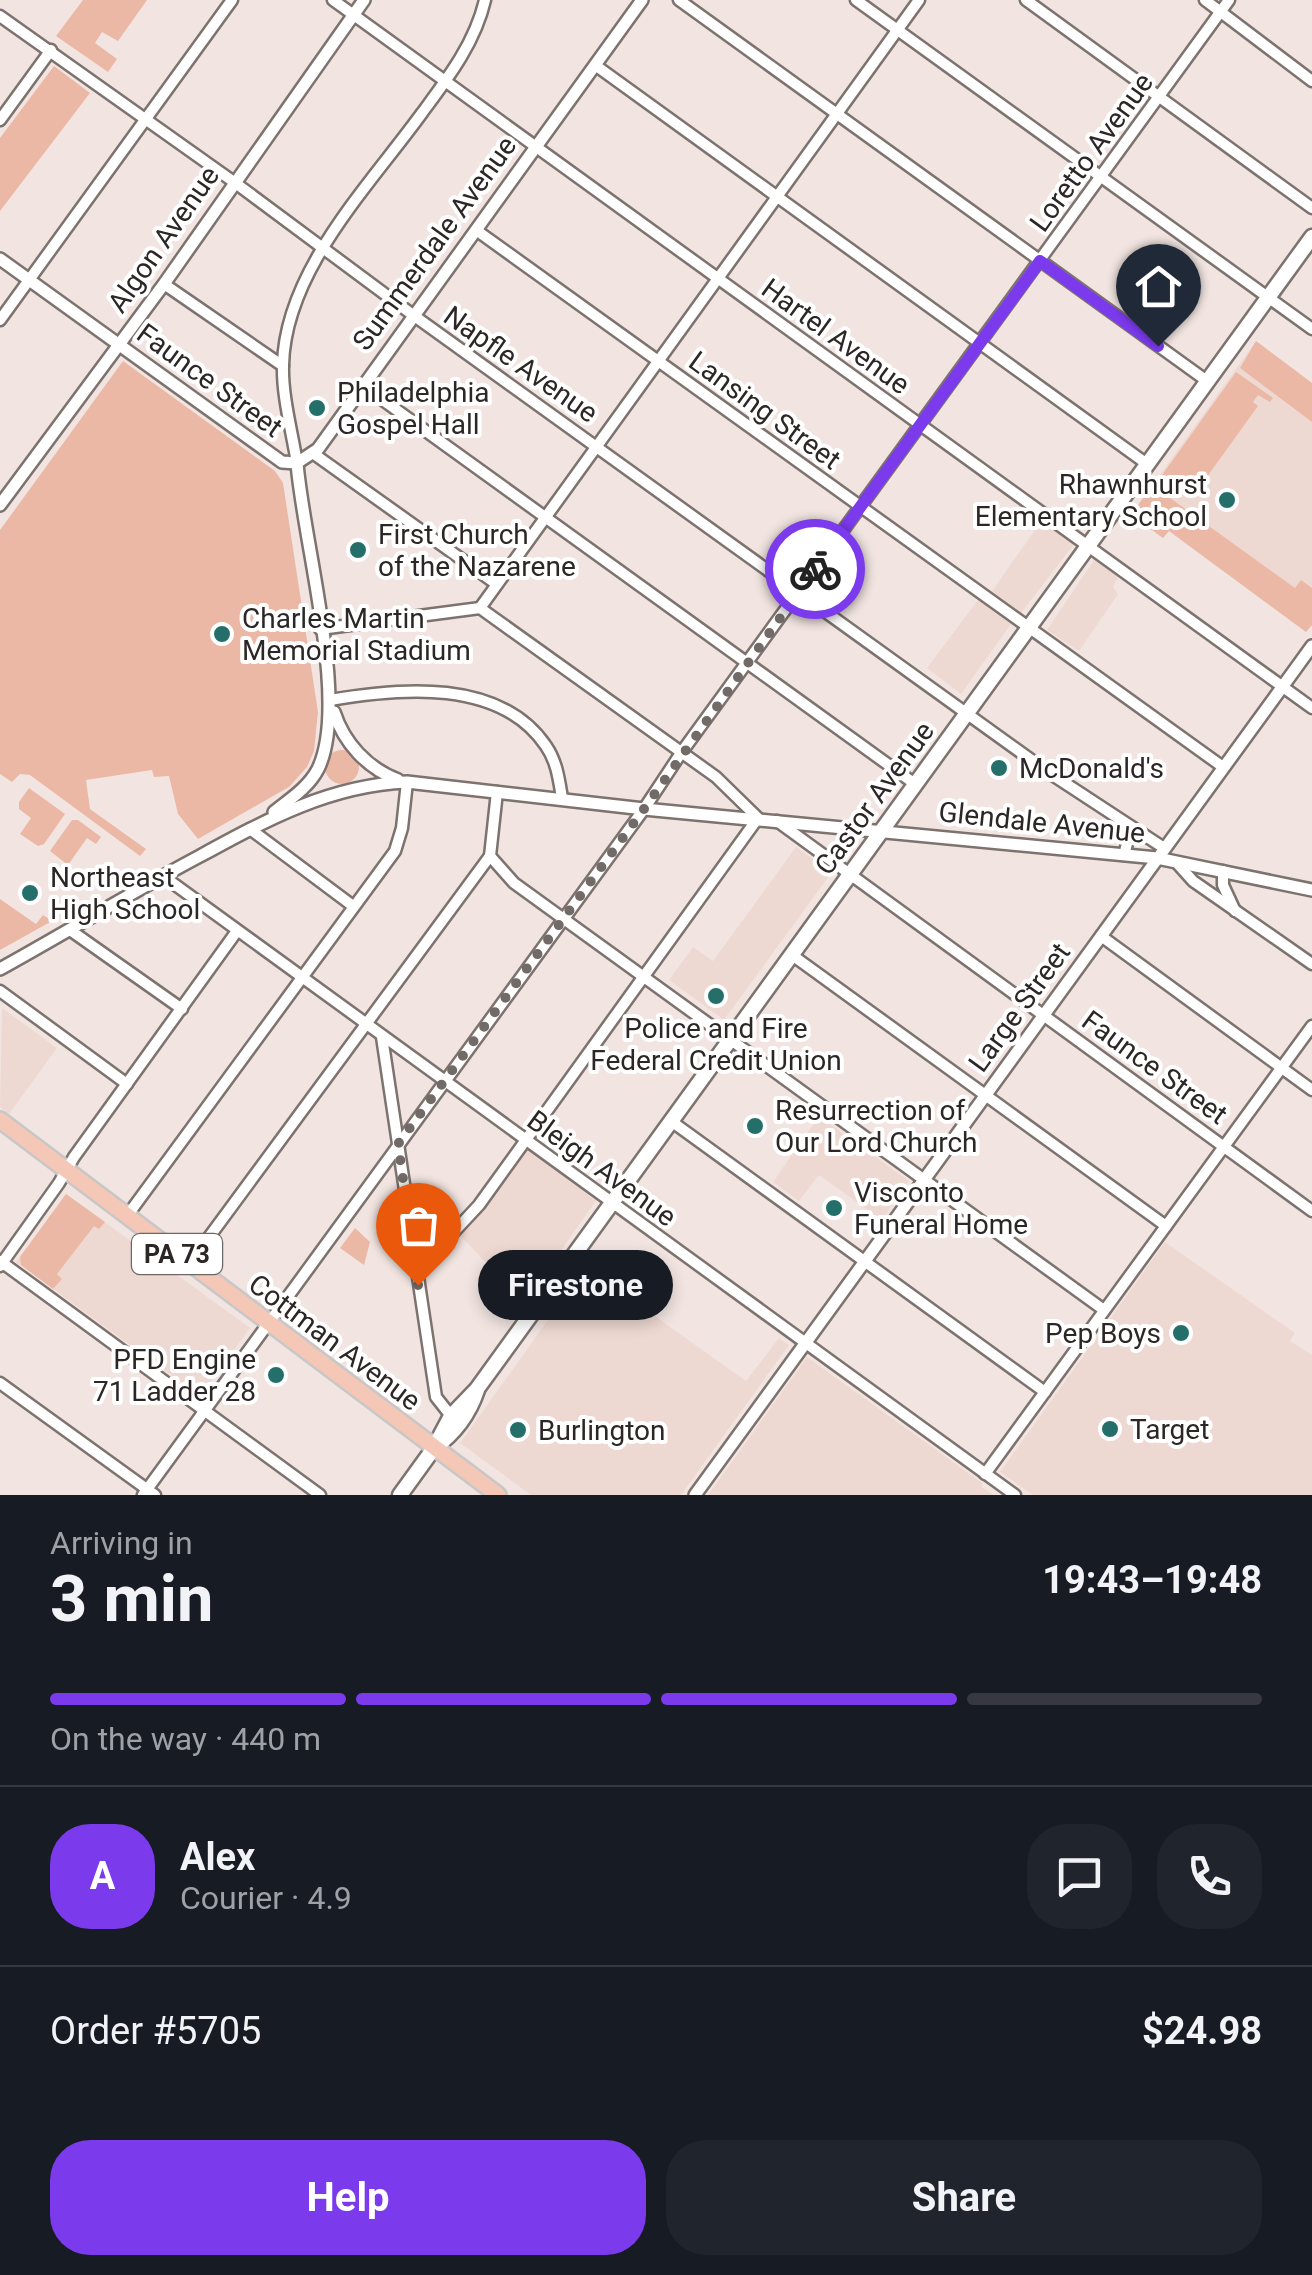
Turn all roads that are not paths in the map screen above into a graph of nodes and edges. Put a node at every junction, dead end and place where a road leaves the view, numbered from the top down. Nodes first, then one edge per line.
1 (232, 0) edge
2 (334, 0) edge
3 (364, 0) edge
4 (485, 0) edge
5 (642, 0) edge
6 (679, 0) edge
7 (856, 0) edge
8 (919, 0) edge
9 (1026, 0) edge
10 (1205, 0) edge
11 (1228, 0) edge
12 (1220, 12) junction
13 (353, 14) junction
14 (0, 16) edge
15 (897, 30) junction
16 (52, 50) junction
17 (596, 65) junction
18 (1312, 81) edge
19 (446, 82) junction
20 (1160, 96) junction
21 (836, 113) junction
22 (146, 119) junction
23 (0, 120) edge
24 (536, 146) junction
25 (1101, 178) junction
26 (234, 182) junction
27 (776, 196) junction
28 (1312, 208) edge
29 (476, 230) junction
30 (1312, 237) edge
31 (323, 248) junction
32 (0, 258) edge
33 (1040, 261) junction
34 (717, 277) junction
35 (30, 279) junction
36 (164, 284) junction
37 (1268, 298) junction
38 (413, 315) junction
39 (0, 320) edge
40 (1312, 330) edge
41 (978, 344) junction
42 (118, 345) junction
43 (659, 360) junction
44 (283, 366) junction
45 (1207, 381) junction
46 (362, 384) junction
47 (919, 425) junction
48 (596, 445) junction
49 (314, 454) junction
50 (297, 464) junction
51 (1148, 464) junction
52 (0, 505) edge
53 (860, 508) junction
54 (544, 517) junction
55 (1088, 545) junction
56 (495, 583) junction
57 (799, 590) junction
58 (480, 608) junction
59 (1029, 628) junction
60 (320, 629) junction
61 (1312, 646) edge
62 (746, 664) junction
63 (1282, 686) junction
64 (330, 700) junction
65 (1312, 708) edge
66 (966, 713) junction
67 (358, 753) junction
68 (682, 753) junction
69 (320, 764) junction
70 (1223, 766) junction
71 (407, 782) junction
72 (915, 784) junction
73 (346, 790) junction
74 (497, 792) junction
75 (562, 798) junction
76 (644, 809) junction
77 (758, 818) junction
78 (1116, 818) junction
79 (776, 821) junction
80 (250, 829) junction
81 (882, 832) junction
82 (1160, 853) junction
83 (1124, 855) junction
84 (490, 856) junction
85 (1175, 862) junction
86 (1222, 871) junction
87 (850, 874) junction
88 (162, 876) junction
89 (1312, 890) edge
90 (353, 906) junction
91 (1236, 912) junction
92 (562, 917) junction
93 (70, 930) junction
94 (238, 931) junction
95 (1100, 936) junction
96 (792, 955) junction
97 (1312, 964) edge
98 (0, 969) edge
99 (644, 976) junction
100 (301, 977) junction
101 (0, 991) edge
102 (182, 1010) junction
103 (1042, 1016) junction
104 (364, 1024) junction
105 (1312, 1026) edge
106 (382, 1037) junction
107 (730, 1039) junction
108 (1280, 1067) junction
109 (443, 1081) junction
110 (127, 1084) junction
111 (1312, 1090) edge
112 (985, 1097) junction
113 (0, 1120) edge
114 (671, 1121) junction
115 (525, 1140) junction
116 (398, 1144) junction
117 (1224, 1148) junction
118 (66, 1170) junction
119 (923, 1180) junction
120 (612, 1203) junction
121 (1312, 1211) edge
122 (127, 1216) junction
123 (1166, 1226) junction
124 (412, 1244) junction
125 (865, 1261) junction
126 (1, 1264) edge
127 (190, 1264) junction
128 (1104, 1310) junction
129 (268, 1323) junction
130 (806, 1343) junction
131 (0, 1383) edge
132 (477, 1389) junction
133 (1045, 1392) junction
134 (206, 1411) junction
135 (451, 1416) junction
136 (434, 1448) junction
137 (985, 1474) junction
138 (148, 1493) edge
139 (320, 1495) edge
140 (400, 1495) edge
141 (498, 1495) edge
142 (695, 1495) edge
143 (1015, 1495) edge

1 - 22 street
2 - 13 street, Hartel Avenue
3 - 13 street, Algon Avenue
4 - 19 street
5 - 17 street, Summerdale Avenue
6 - 21 street
7 - 15 street
8 - 15 street
9 - 20 street
10 - 12 street
11 - 12 street, Loretto Avenue
12 - 18 street
12 - 20 street, Loretto Avenue
13 - 19 street, Hartel Avenue
13 - 26 street, Algon Avenue
14 - 16 street, Napfle Avenue
15 - 21 street
15 - 25 street
16 - 22 street, Napfle Avenue
16 - 23 street
17 - 24 street, Summerdale Avenue
17 - 27 street
19 - 24 street, Hartel Avenue
19 - 31 street
20 - 25 street, Loretto Avenue
20 - 28 street
21 - 27 street
21 - 33 street
22 - 26 street, Napfle Avenue
22 - 35 street
24 - 29 street, Summerdale Avenue
24 - 34 street, Hartel Avenue
25 - 33 street, Loretto Avenue
25 - 37 street
26 - 31 street, Napfle Avenue
26 - 36 street, Algon Avenue
27 - 34 street
27 - 41 street
29 - 38 street, Summerdale Avenue
29 - 43 street, Lansing Street
30 - 37 main road, Castor Avenue
31 - 38 street, Napfle Avenue
31 - 44 street
32 - 35 street, Faunce Street
33 - 41 street, Loretto Avenue
33 - 45 street
34 - 43 street
34 - 47 street, Hartel Avenue
35 - 39 street
35 - 42 street, Faunce Street
36 - 42 street, Algon Avenue
36 - 44 street
37 - 40 street
37 - 45 main road, Castor Avenue
38 - 46 street, Summerdale Avenue
38 - 48 street, Napfle Avenue
41 - 47 street, Loretto Avenue
41 - 51 street
42 - 50 street, Faunce Street
42 - 52 street, Algon Avenue
43 - 48 street
43 - 53 street, Lansing Street
44 - 50 street
45 - 51 main road, Castor Avenue
46 - 49 street, Summerdale Avenue
46 - 54 street
47 - 53 street, Loretto Avenue
47 - 55 street, Hartel Avenue
48 - 54 street
48 - 57 street, Napfle Avenue
49 - 50 street, Summerdale Avenue
49 - 56 street
50 - 60 street
51 - 55 main road, Castor Avenue
53 - 57 street, Loretto Avenue
53 - 59 street, Lansing Street
54 - 56 street
54 - 62 street
55 - 59 main road, Castor Avenue
55 - 63 street, Hartel Avenue
56 - 58 street
57 - 62 street, Loretto Avenue
57 - 66 street, Napfle Avenue
58 - 60 street
58 - 68 street
59 - 66 main road, Castor Avenue
59 - 70 street, Lansing Street
60 - 64 street
61 - 63 street, Large Street
62 - 68 street, Loretto Avenue
62 - 72 street
63 - 65 street, Hartel Avenue
63 - 70 street, Large Street
64 - 67 street
64 - 69 street
64 - 75 street
66 - 72 main road, Castor Avenue
66 - 78 street, Napfle Avenue
67 - 69 street
67 - 71 street, Glendale Avenue
67 - 73 street
68 - 76 street, Loretto Avenue
68 - 77 street
69 - 73 street
69 - 80 street, Glendale Avenue
70 - 82 street, Large Street
71 - 73 street, Glendale Avenue
71 - 74 street, Glendale Avenue
71 - 90 street
72 - 81 main road, Castor Avenue
73 - 80 street, Glendale Avenue
74 - 75 street, Glendale Avenue
74 - 84 street
75 - 76 street, Glendale Avenue
76 - 77 street, Glendale Avenue
76 - 92 street, Loretto Avenue
77 - 79 street, Glendale Avenue
77 - 99 street
78 - 82 street, Napfle Avenue
78 - 83 street
79 - 81 street, Glendale Avenue
79 - 87 street, Faunce Street
80 - 88 street, Glendale Avenue
80 - 90 street
81 - 83 street, Glendale Avenue
81 - 87 main road, Castor Avenue
82 - 83 street, Glendale Avenue
82 - 85 street, Glendale Avenue
82 - 95 street, Large Street
84 - 92 street
84 - 104 street
85 - 86 street, Glendale Avenue
85 - 91 street
86 - 89 street, Glendale Avenue
86 - 91 street
87 - 96 main road, Castor Avenue
87 - 103 street, Faunce Street
88 - 93 street, Glendale Avenue
88 - 94 street, Bleigh Avenue
90 - 100 street
91 - 97 street
92 - 99 street
92 - 109 street, Loretto Avenue
93 - 98 street, Glendale Avenue
93 - 102 street
94 - 100 street, Bleigh Avenue
94 - 102 street
95 - 103 street, Large Street
95 - 108 street
96 - 107 main road, Castor Avenue
96 - 112 street
99 - 107 street
99 - 115 street
100 - 104 street, Bleigh Avenue
100 - 122 street
101 - 110 street
102 - 110 street
103 - 112 street, Large Street
103 - 117 street, Faunce Street
104 - 106 street, Bleigh Avenue
104 - 127 street
105 - 108 street
106 - 109 street, Bleigh Avenue
106 - 116 street
107 - 114 main road, Castor Avenue
107 - 119 street
108 - 111 street
108 - 117 street
109 - 115 street, Bleigh Avenue
109 - 116 street, Loretto Avenue
110 - 118 street
112 - 119 street, Large Street
112 - 123 street
113 - 118 main road, Cottman Avenue / PA 73
114 - 120 main road, Castor Avenue
114 - 125 street
115 - 120 street, Bleigh Avenue
115 - 124 street
116 - 124 street
116 - 129 street, Loretto Avenue
117 - 121 street, Faunce Street
117 - 123 street
118 - 122 main road, Cottman Avenue / PA 73
118 - 126 street
119 - 125 street, Large Street
119 - 128 street
120 - 130 street, Bleigh Avenue
120 - 132 main road, Castor Avenue
122 - 127 main road, Cottman Avenue / PA 73
123 - 128 street
124 - 135 street
125 - 130 street, Large Street
125 - 133 street
126 - 134 street
127 - 129 main road, Cottman Avenue / PA 73
128 - 133 street
129 - 134 street, Loretto Avenue
129 - 136 main road, Cottman Avenue / PA 73
130 - 137 street, Bleigh Avenue
130 - 142 street, Large Street
131 - 138 street
132 - 135 main road, Castor Avenue
132 - 136 main road, Castor Avenue
133 - 137 street
134 - 138 street, Loretto Avenue
134 - 139 street
135 - 136 main road, Castor Avenue
136 - 140 main road, Castor Avenue
136 - 141 main road, Cottman Avenue / PA 73
137 - 143 street, Bleigh Avenue

